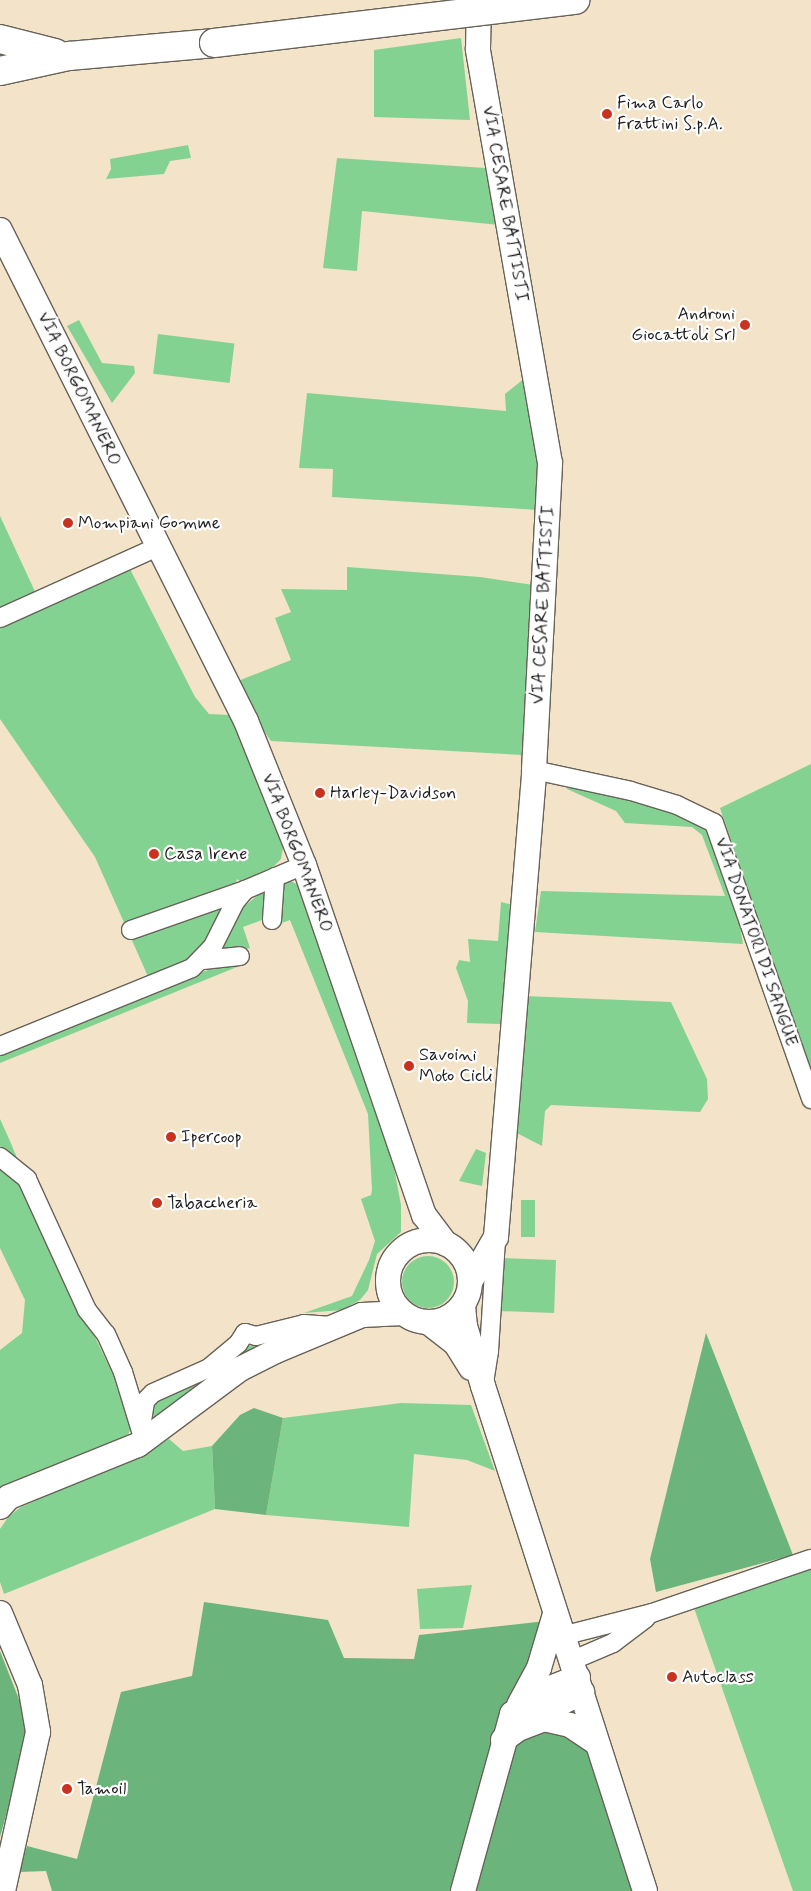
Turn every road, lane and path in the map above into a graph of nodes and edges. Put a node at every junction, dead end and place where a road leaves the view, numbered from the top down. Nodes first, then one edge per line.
1 (479, 0) edge
2 (575, 0) edge
3 (0, 39) edge
4 (69, 56) junction
5 (0, 72) edge
6 (0, 230) edge
7 (157, 547) junction
8 (0, 618) edge
9 (534, 770) junction
10 (304, 865) junction
11 (275, 877) junction
12 (245, 890) junction
13 (272, 920) dead end
14 (130, 930) dead end
15 (240, 956) dead end
16 (203, 960) junction
17 (0, 1046) edge
18 (811, 1099) edge
19 (0, 1157) edge
20 (408, 1170) junction
21 (497, 1226) junction
22 (449, 1246) junction
23 (407, 1247) junction
24 (388, 1277) junction
25 (470, 1282) junction
26 (463, 1305) junction
27 (403, 1313) junction
28 (362, 1315) junction
29 (428, 1322) junction
30 (335, 1326) junction
31 (483, 1386) junction
32 (139, 1438) junction
33 (3, 1500) edge
34 (811, 1559) edge
35 (0, 1613) edge
36 (652, 1613) junction
37 (555, 1614) junction
38 (562, 1636) junction
39 (577, 1677) junction
40 (513, 1725) junction
41 (597, 1743) junction
42 (3, 1891) edge
43 (463, 1891) edge
44 (645, 1891) edge

1 - 9 street, VIA CESARE BATTISTI
2 - 4 main road, bridge
3 - 4 main road
4 - 5 main road
6 - 7 street, VIA BORGOMANERO
7 - 8 street
7 - 10 street, VIA BORGOMANERO
9 - 18 street, VIA DONATORI DI SANGUE
9 - 21 street, VIA CESARE BATTISTI
10 - 11 street
10 - 20 street, VIA BORGOMANERO
11 - 12 street
11 - 13 street
12 - 14 street
12 - 16 street
15 - 16 street
16 - 17 street
19 - 32 street
20 - 22 street, VIA BORGOMANERO
20 - 23 street, VIA BORGOMANERO
21 - 22 street, VIA CESARE BATTISTI
21 - 25 street, VIA CESARE BATTISTI
21 - 31 street, VIA CESARE BATTISTI
22 - 23 street
22 - 25 street
23 - 24 street
24 - 27 street
24 - 28 street
25 - 26 street
26 - 29 street
26 - 31 street
27 - 28 street
27 - 29 street
28 - 30 street
29 - 31 street
30 - 32 street
30 - 32 street
31 - 37 street
32 - 33 street
34 - 36 street
35 - 42 street
36 - 38 street
36 - 39 street
37 - 38 street
37 - 40 street
38 - 39 street
39 - 40 street
39 - 41 street
40 - 41 street
40 - 43 street
41 - 44 street

